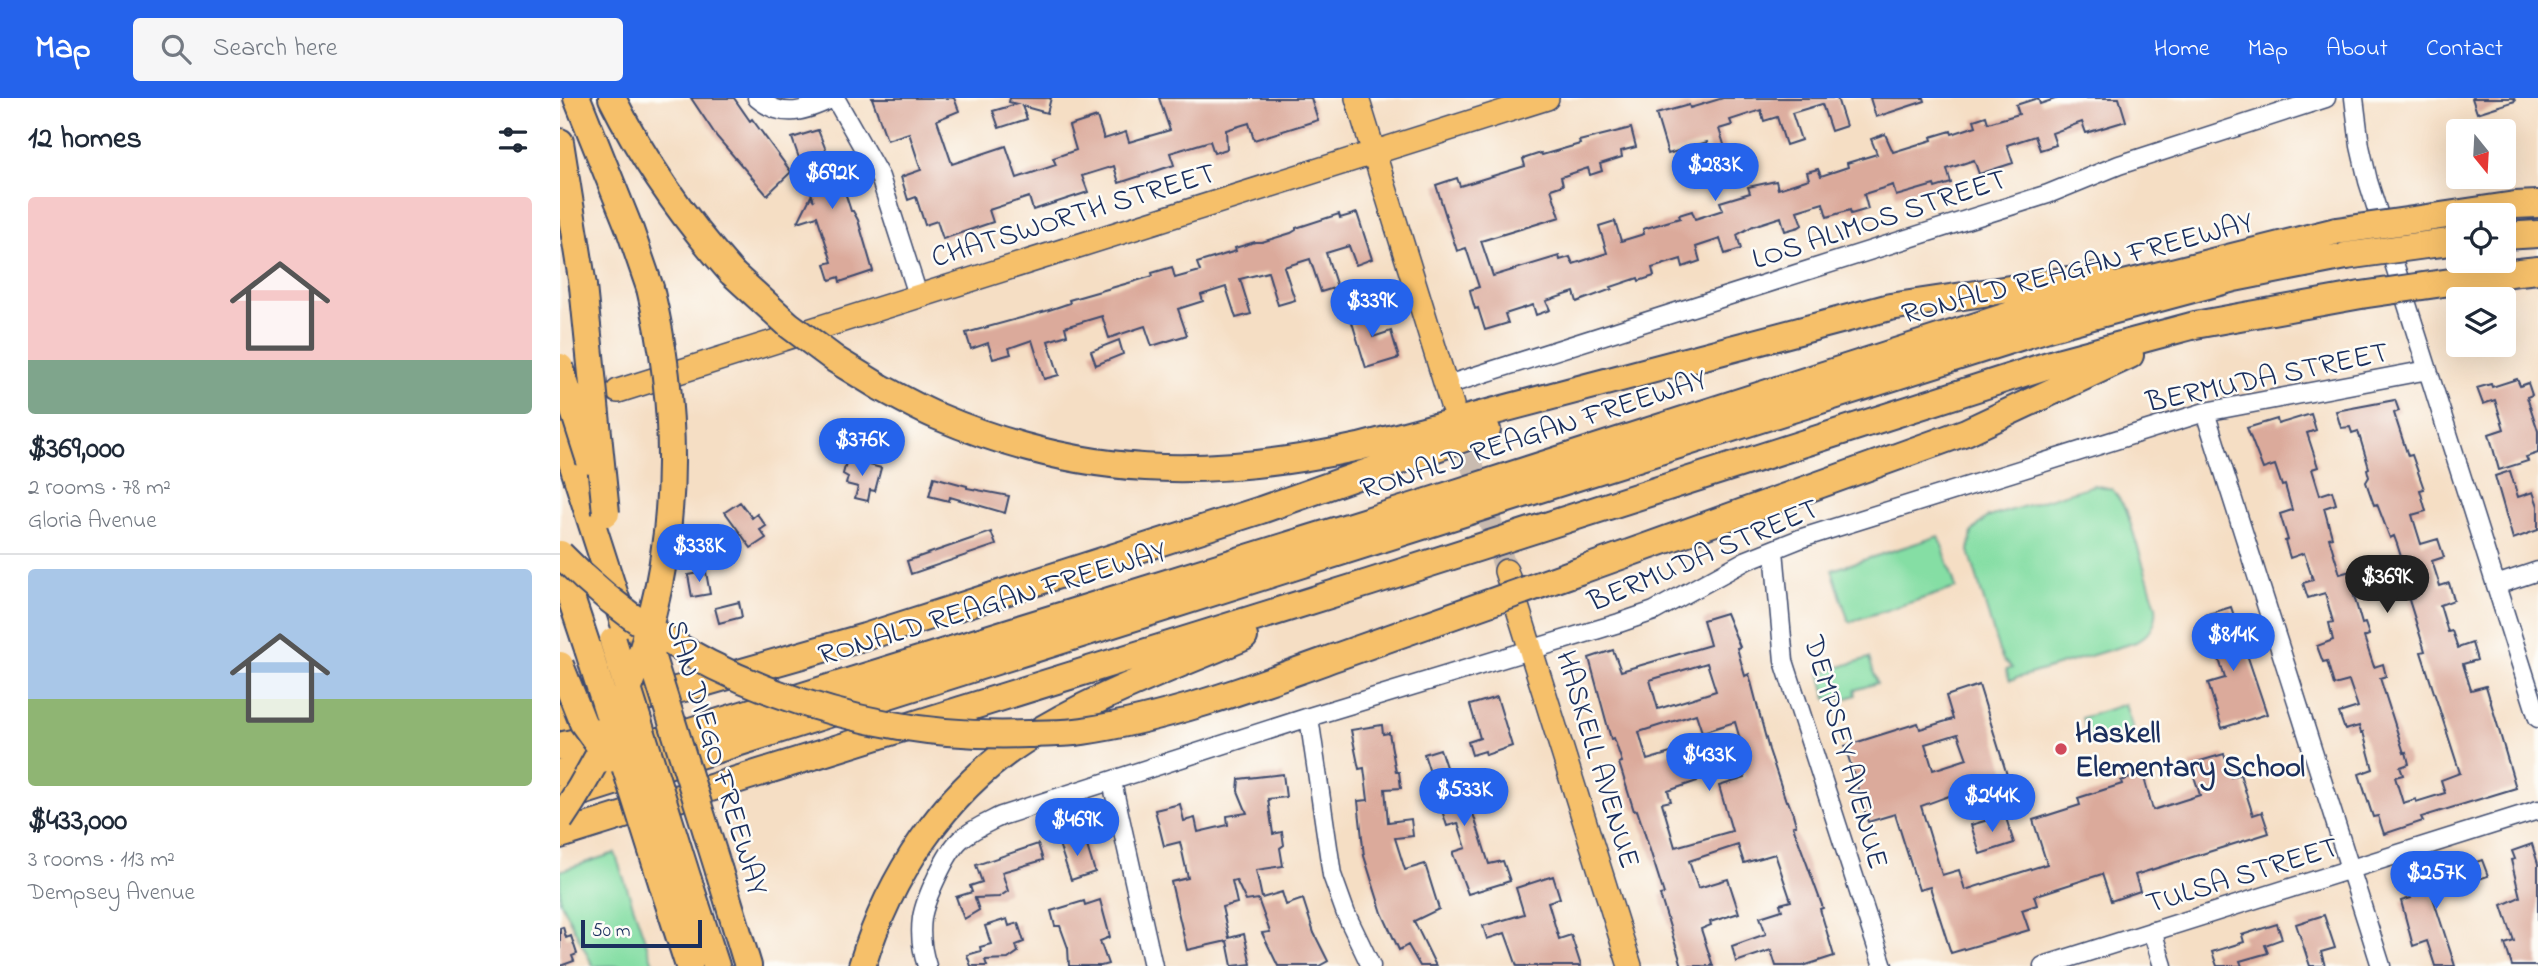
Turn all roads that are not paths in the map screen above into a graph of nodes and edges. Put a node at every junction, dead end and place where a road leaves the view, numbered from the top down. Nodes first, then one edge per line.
1 (577, 98) edge
2 (612, 98) edge
3 (757, 98) edge
4 (834, 98) edge
5 (1357, 98) edge
6 (1547, 98) edge
7 (2326, 98) edge
8 (2354, 98) edge
9 (560, 142) edge
10 (1375, 154) junction
11 (2538, 204) edge
12 (2538, 234) edge
13 (2516, 235) edge
14 (2446, 243) edge
15 (2256, 252) junction
16 (2528, 271) edge
17 (918, 295) junction
18 (2195, 325) junction
19 (1670, 365) junction
20 (560, 367) edge
21 (2428, 370) junction
22 (618, 391) dead end
23 (1450, 395) joint
24 (2205, 412) junction
25 (560, 425) edge
26 (568, 486) edge
27 (606, 513) junction
28 (1774, 550) junction
29 (560, 554) edge
30 (560, 565) edge
31 (2538, 571) edge
32 (1507, 572) tunnel mouth
33 (1371, 582) junction
34 (2496, 585) junction
35 (619, 641) junction
36 (1532, 651) junction
37 (560, 665) edge
38 (1309, 716) junction
39 (560, 717) edge
40 (2538, 718) edge
41 (703, 727) junction
42 (560, 746) edge
43 (560, 773) edge
44 (1112, 782) junction
45 (634, 795) junction
46 (560, 799) edge
47 (2538, 810) edge
48 (560, 820) edge
49 (560, 838) edge
50 (2350, 869) junction
51 (693, 879) junction
52 (2152, 931) junction
53 (689, 966) edge
54 (716, 966) edge
55 (730, 966) edge
56 (748, 966) edge
57 (862, 966) edge
58 (927, 966) edge
59 (1153, 966) edge
60 (1371, 966) edge
61 (1630, 966) edge
62 (1883, 966) edge
63 (2043, 966) edge
64 (2163, 966) edge
65 (2381, 966) edge

1 - 48 highway, bridge
2 - 19 highway, bridge
3 - 4 street
4 - 17 street
5 - 10 main road
6 - 10 main road, CHATSWORTH STREET
7 - 23 street, LOS ALIMOS STREET
8 - 21 street
9 - 27 highway, bridge
10 - 17 main road, CHATSWORTH STREET
10 - 23 main road
11 - 15 highway, RONALD REAGAN FREEWAY, bridge
12 - 13 highway
14 - 46 highway, bridge
15 - 19 highway
15 - 41 highway, RONALD REAGAN FREEWAY
16 - 18 highway, bridge
17 - 22 main road, CHATSWORTH STREET
18 - 29 highway, bridge
18 - 33 highway
19 - 39 highway
20 - 27 highway, SAN DIEGO FREEWAY, bridge
21 - 24 street, BERMUDA STREET
21 - 34 street
24 - 28 street, BERMUDA STREET
24 - 50 street
25 - 26 highway
26 - 35 highway
27 - 35 highway, SAN DIEGO FREEWAY
28 - 36 street, BERMUDA STREET
28 - 62 street, DEMPSEY AVENUE
30 - 35 highway, SAN DIEGO FREEWAY
31 - 34 street
32 - 36 main road, HASKELL AVENUE
33 - 49 highway
33 - 57 highway
34 - 40 street
35 - 45 highway, SAN DIEGO FREEWAY, bridge
35 - 51 highway, SAN DIEGO FREEWAY, bridge
36 - 38 street, BERMUDA STREET
36 - 61 main road, HASKELL AVENUE
37 - 45 highway, bridge
38 - 44 street, BERMUDA STREET
38 - 60 street
41 - 42 highway
41 - 43 highway, RONALD REAGAN FREEWAY
44 - 58 street, BERMUDA STREET
44 - 59 street
45 - 51 highway, SAN DIEGO FREEWAY, bridge
47 - 50 street, TULSA STREET
50 - 52 street, TULSA STREET
50 - 65 street
51 - 53 highway, SAN DIEGO FREEWAY
51 - 54 highway
51 - 55 highway
51 - 56 highway, SAN DIEGO FREEWAY
52 - 63 street, TULSA STREET
52 - 64 street

